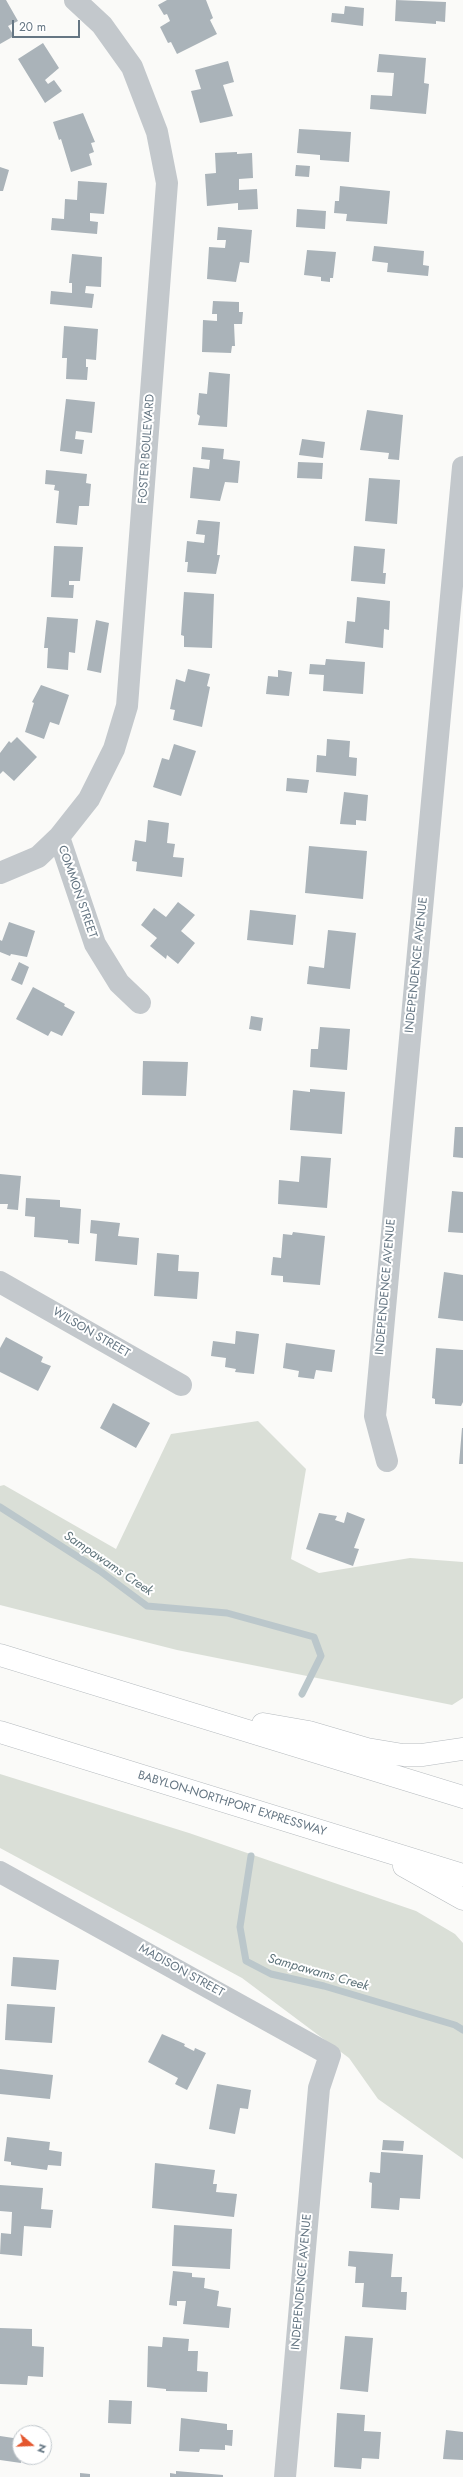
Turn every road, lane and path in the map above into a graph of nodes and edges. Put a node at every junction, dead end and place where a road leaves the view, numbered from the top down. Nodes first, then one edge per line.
1 (75, 0) edge
2 (463, 467) edge
3 (59, 837) junction
4 (0, 873) edge
5 (140, 1003) dead end
6 (0, 1282) edge
7 (181, 1385) dead end
8 (387, 1461) dead end
9 (0, 1655) edge
10 (176, 1710) junction
11 (0, 1732) edge
12 (463, 1749) edge
13 (463, 1797) edge
14 (365, 1845) junction
15 (0, 1872) edge
16 (463, 1875) edge
17 (463, 1899) edge
18 (319, 2088) joint
19 (285, 2477) edge

1 - 3 street, FOSTER BOULEVARD
2 - 8 street, INDEPENDENCE AVENUE
3 - 4 street, FOSTER BOULEVARD
3 - 5 street, COMMON STREET
6 - 7 street, WILSON STREET
9 - 10 main road
10 - 12 main road
10 - 13 main road
11 - 14 main road, BABYLON-NORTHPORT EXPRESSWAY
14 - 16 main road, BABYLON-NORTHPORT EXPRESSWAY
14 - 17 main road
15 - 18 street, MADISON STREET
18 - 19 street, INDEPENDENCE AVENUE

